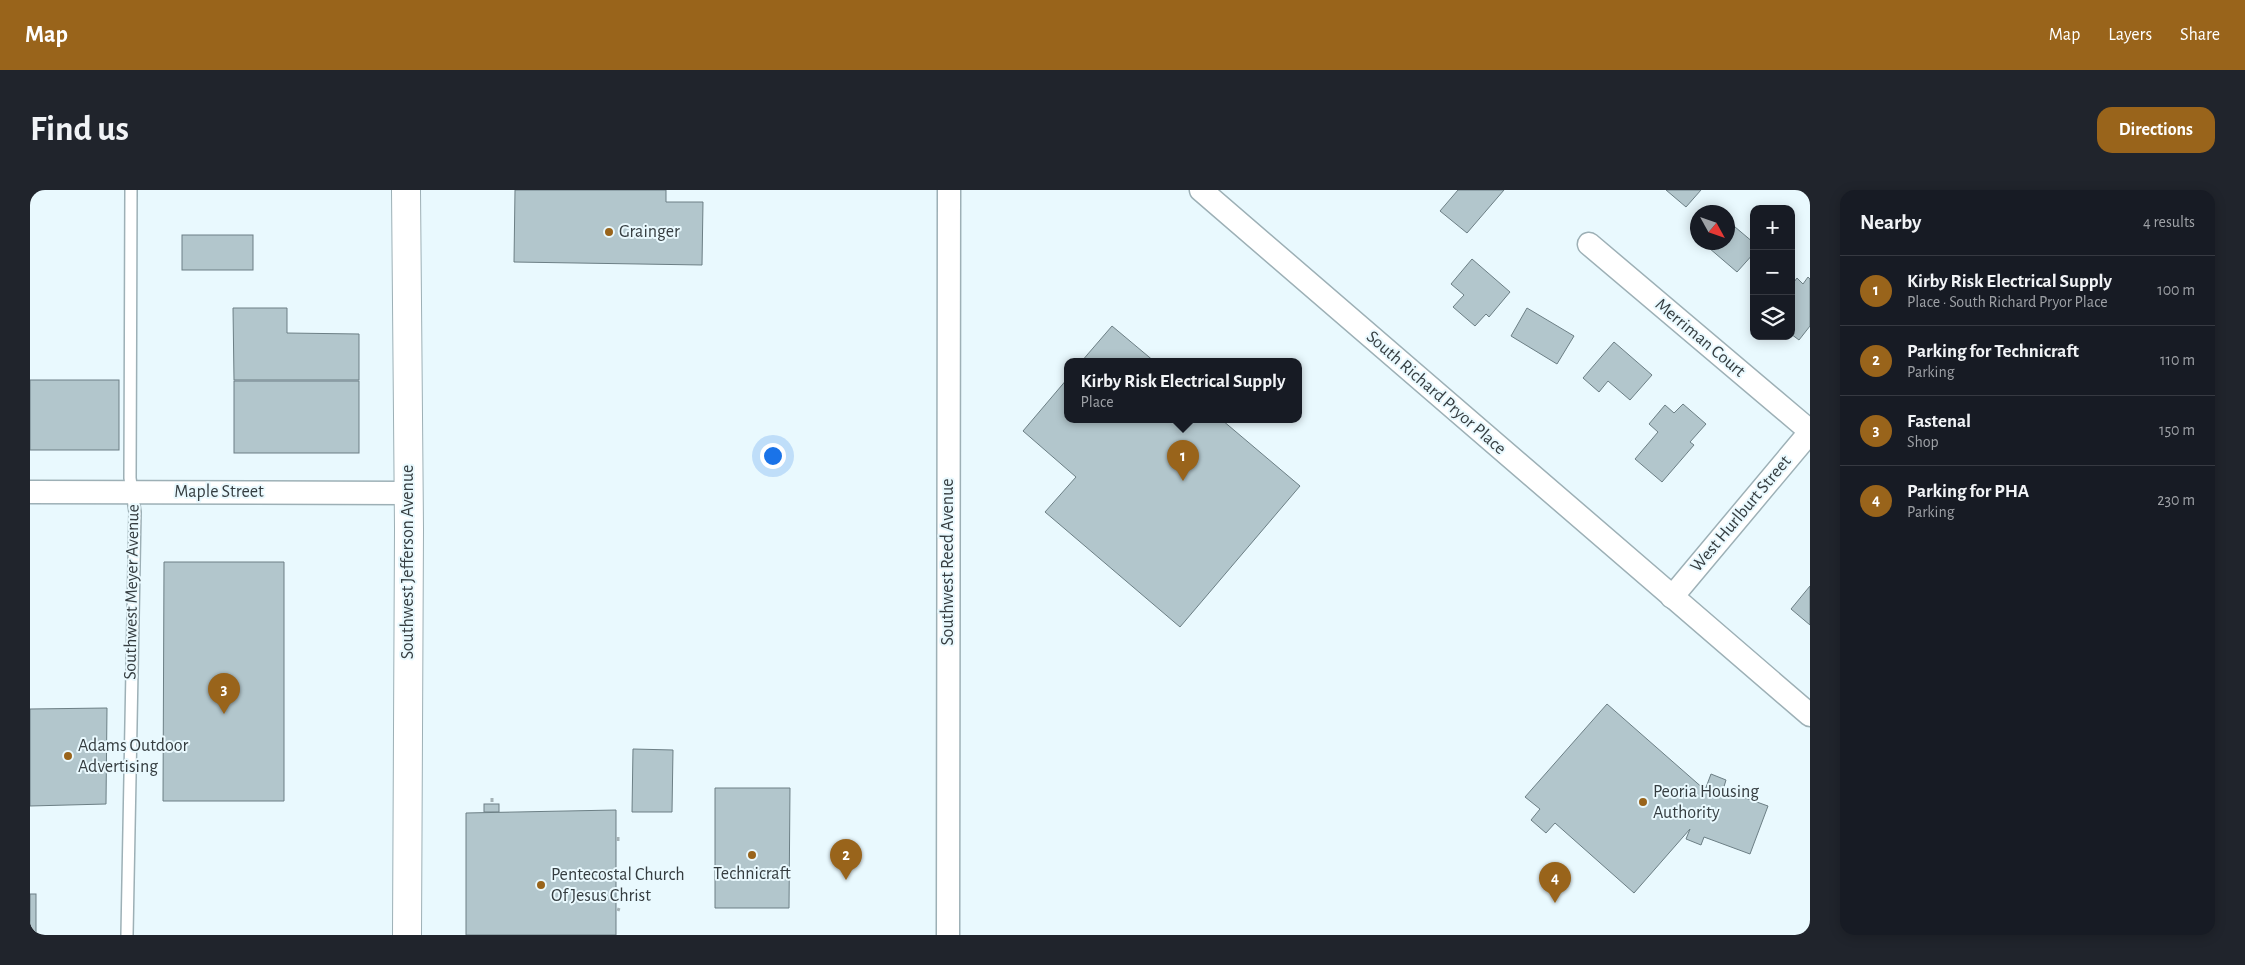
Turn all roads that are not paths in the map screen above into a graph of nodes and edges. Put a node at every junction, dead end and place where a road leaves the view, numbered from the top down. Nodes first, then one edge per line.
1 (130, 190) edge
2 (406, 190) edge
3 (949, 190) edge
4 (1201, 190) edge
5 (1590, 244) dead end
6 (1810, 432) edge
7 (30, 492) edge
8 (132, 492) junction
9 (408, 493) junction
10 (1672, 597) junction
11 (1810, 716) edge
12 (127, 935) edge
13 (407, 935) edge
14 (948, 935) edge

1 - 8 lane, Southwest Meyer Avenue
2 - 9 main road, Southwest Jefferson Avenue
3 - 14 street, Southwest Reed Avenue
4 - 10 street, South Richard Pryor Place
5 - 6 street, Merriman Court
6 - 10 street, West Hurlburt Street
7 - 8 street, Maple Street
8 - 9 street, Maple Street
8 - 12 lane, Southwest Meyer Avenue
9 - 13 main road, Southwest Jefferson Avenue
10 - 11 street, South Richard Pryor Place

